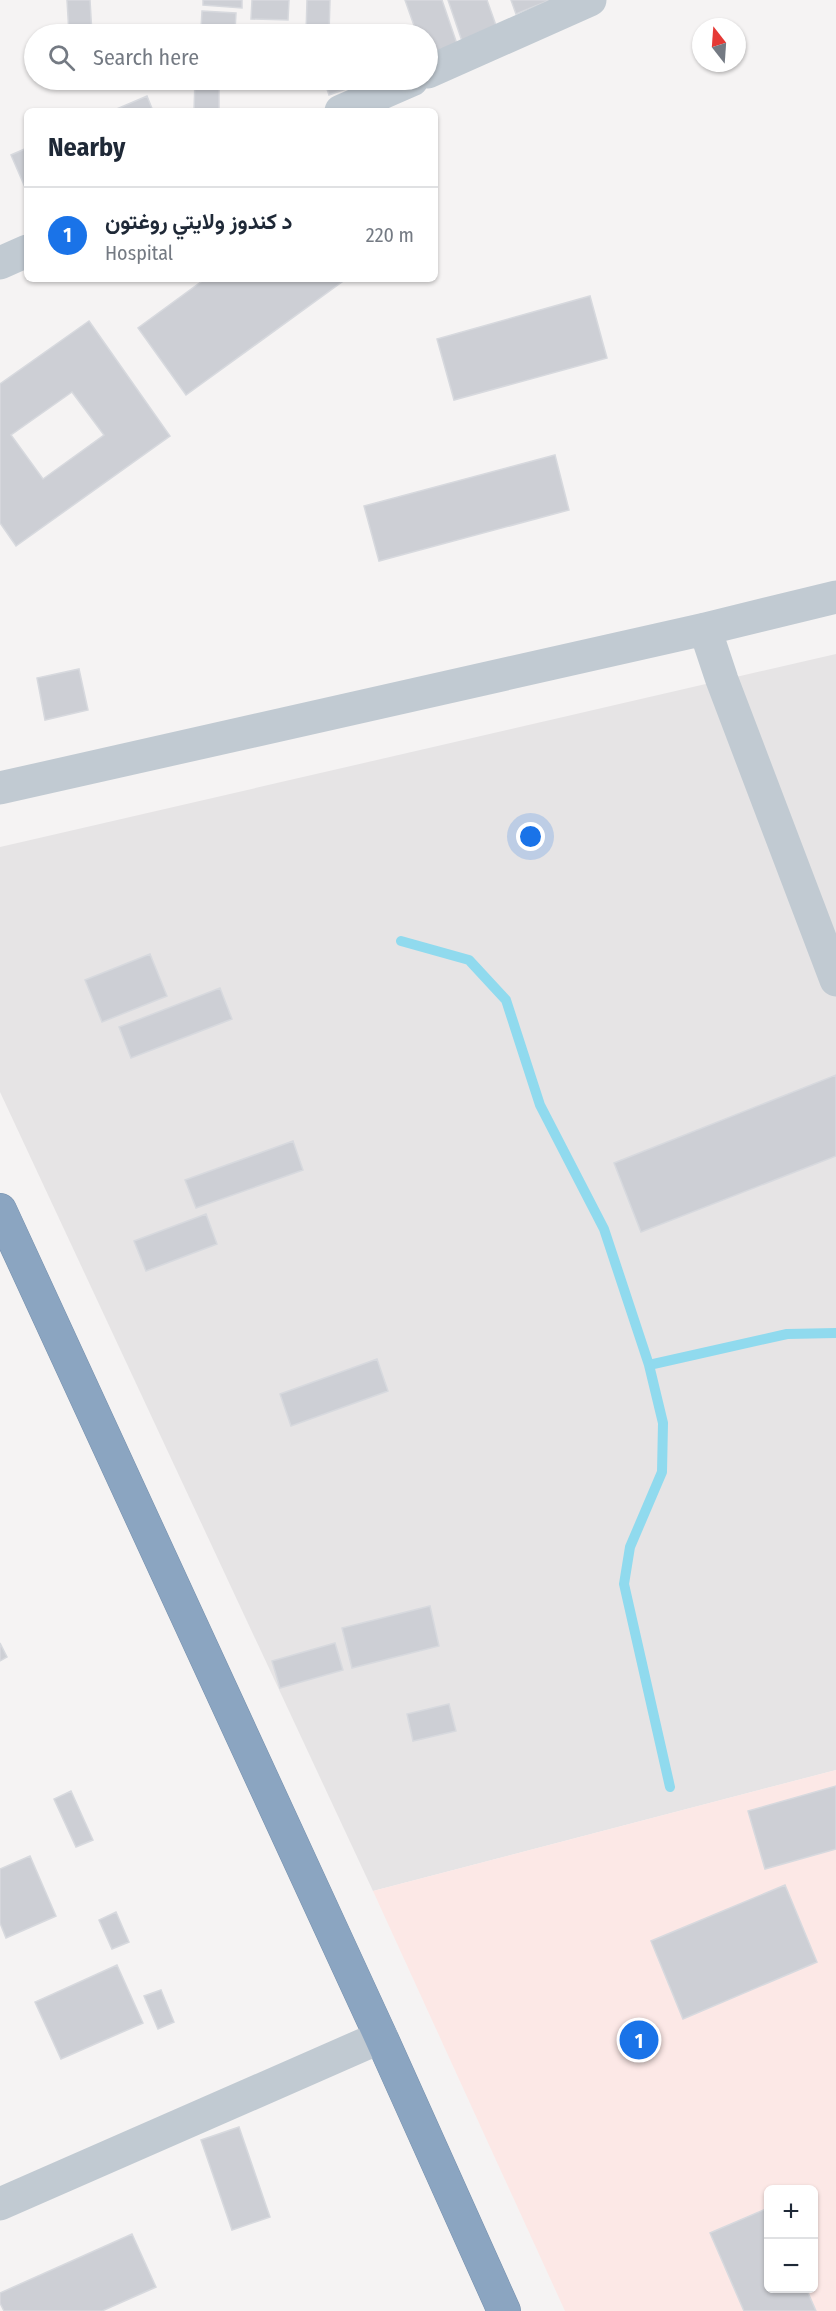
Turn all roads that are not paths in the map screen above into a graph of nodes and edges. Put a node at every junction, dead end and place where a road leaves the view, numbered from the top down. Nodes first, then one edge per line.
1 (590, 0) edge
2 (438, 68) edge
3 (389, 90) edge
4 (348, 108) edge
5 (24, 251) edge
6 (0, 262) edge
7 (836, 597) edge
8 (705, 629) junction
9 (0, 788) edge
10 (836, 980) edge
11 (0, 1210) edge
12 (8, 1246) edge
13 (381, 2037) junction
14 (0, 2204) edge
15 (504, 2311) edge

1 - 2 street
3 - 4 street
5 - 6 street
7 - 8 street
8 - 9 street
8 - 10 street
11 - 12 highway
12 - 13 highway
13 - 14 street
13 - 15 highway

